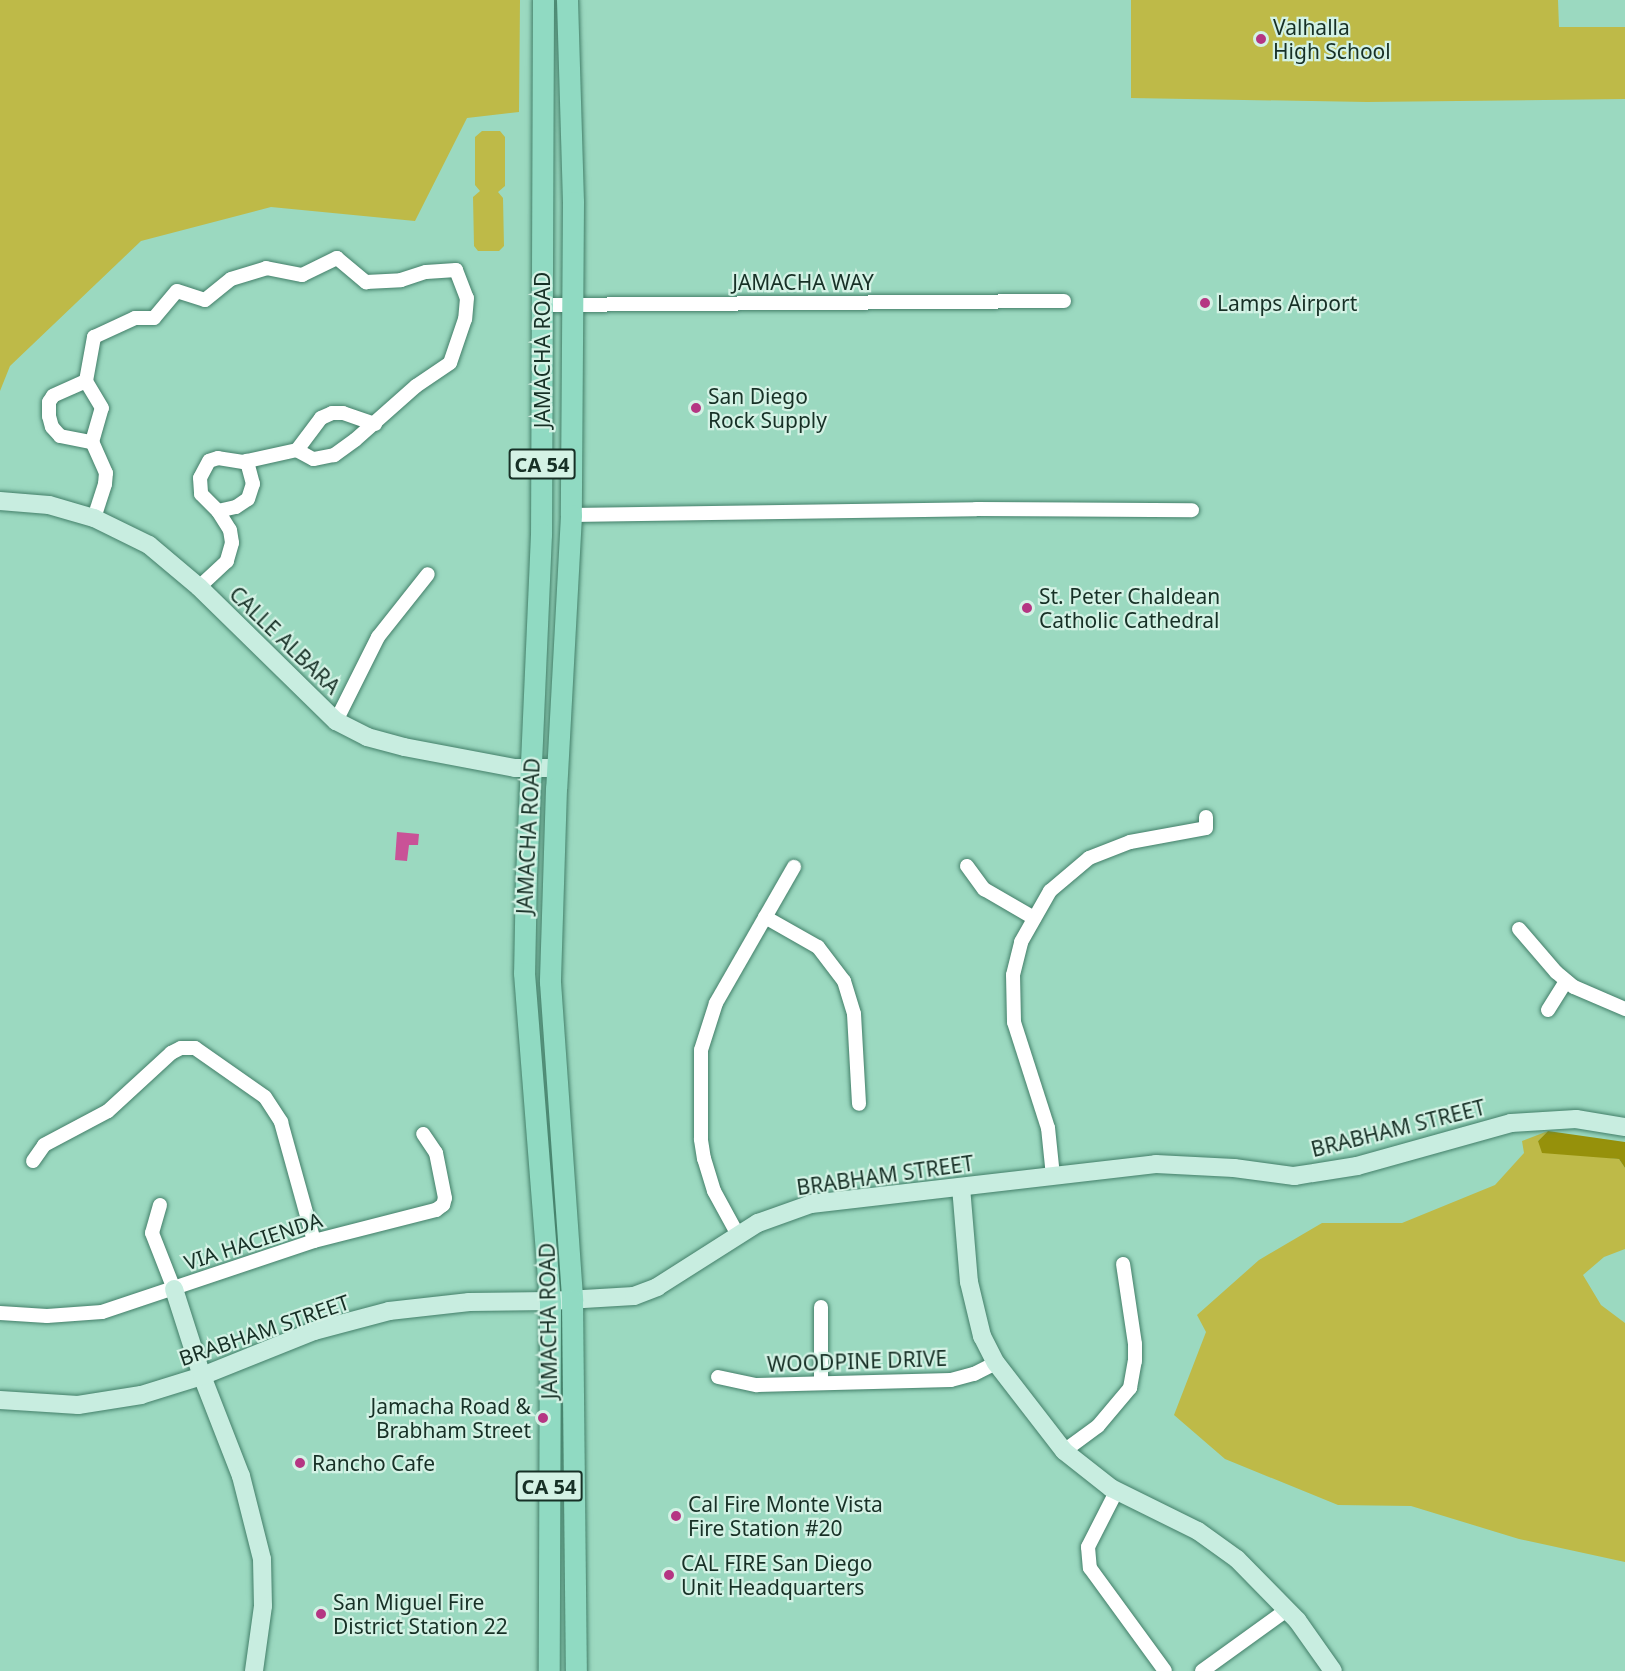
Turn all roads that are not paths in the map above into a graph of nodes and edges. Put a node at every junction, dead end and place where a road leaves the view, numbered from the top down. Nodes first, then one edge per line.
1 (543, 0) edge
2 (567, 0) edge
3 (567, 67) junction
4 (543, 93) junction
5 (1064, 301) dead end
6 (573, 303) junction
7 (543, 305) junction
8 (86, 381) junction
9 (375, 424) junction
10 (92, 442) junction
11 (297, 450) junction
12 (247, 461) junction
13 (0, 501) edge
14 (1192, 510) dead end
15 (218, 511) junction
16 (571, 515) junction
17 (94, 518) junction
18 (428, 574) dead end
19 (199, 587) junction
20 (336, 722) junction
21 (557, 768) junction
22 (532, 769) junction
23 (1206, 817) dead end
24 (967, 866) dead end
25 (794, 867) dead end
26 (765, 917) junction
27 (1034, 918) junction
28 (1518, 929) dead end
29 (1566, 981) junction
30 (1625, 1009) edge
31 (1548, 1010) dead end
32 (859, 1104) dead end
33 (1624, 1123) edge
34 (423, 1134) dead end
35 (33, 1161) dead end
36 (1053, 1176) junction
37 (961, 1187) junction
38 (160, 1205) dead end
39 (738, 1235) junction
40 (314, 1241) junction
41 (1123, 1264) dead end
42 (174, 1290) junction
43 (572, 1300) junction
44 (550, 1301) junction
45 (821, 1307) dead end
46 (0, 1313) edge
47 (996, 1363) junction
48 (202, 1376) junction
49 (718, 1377) dead end
50 (821, 1383) junction
51 (0, 1401) edge
52 (1064, 1451) junction
53 (1117, 1490) junction
54 (1288, 1609) junction
55 (254, 1671) edge
56 (549, 1671) edge
57 (576, 1671) edge
58 (1165, 1671) edge
59 (1202, 1671) edge
60 (1333, 1671) edge

1 - 4 main road, JAMACHA ROAD / CA 54
2 - 3 main road, JAMACHA ROAD / CA 54
3 - 4 main road
3 - 6 main road, JAMACHA ROAD / CA 54
4 - 7 main road, JAMACHA ROAD / CA 54
5 - 6 street, JAMACHA WAY
6 - 7 street, JAMACHA WAY
6 - 16 main road, JAMACHA ROAD / CA 54
7 - 22 main road, JAMACHA ROAD / CA 54
8 - 9 street
8 - 10 street
8 - 10 street
9 - 11 street
9 - 11 street
10 - 17 street
11 - 12 street
12 - 15 street
12 - 15 street
13 - 17 street, CALLE ALBARA
14 - 16 street
15 - 19 street
16 - 21 main road, JAMACHA ROAD / CA 54
17 - 19 street, CALLE ALBARA
18 - 20 street
19 - 20 street, CALLE ALBARA
20 - 22 street, CALLE ALBARA
21 - 22 street, CALLE ALBARA
21 - 43 main road, JAMACHA ROAD / CA 54
22 - 44 main road, JAMACHA ROAD / CA 54
23 - 27 street
24 - 27 street
25 - 26 street
26 - 32 street
26 - 39 street
27 - 36 street
28 - 29 street
29 - 30 street
29 - 31 street
33 - 36 street, BRABHAM STREET
34 - 40 street, VIA HACIENDA
35 - 40 street
36 - 37 street, BRABHAM STREET
37 - 39 street, BRABHAM STREET
37 - 47 street
38 - 42 street
39 - 43 street, BRABHAM STREET
40 - 42 street, VIA HACIENDA
41 - 52 street
42 - 46 street, VIA HACIENDA
42 - 48 street
43 - 44 street, BRABHAM STREET
43 - 57 main road, JAMACHA ROAD / CA 54
44 - 48 street, BRABHAM STREET
44 - 56 main road, JAMACHA ROAD / CA 54
45 - 50 street
47 - 50 street, WOODPINE DRIVE
47 - 52 street
48 - 51 street, BRABHAM STREET
48 - 55 street
49 - 50 street, WOODPINE DRIVE
52 - 53 street
53 - 54 street
53 - 58 street
54 - 59 street
54 - 60 street

